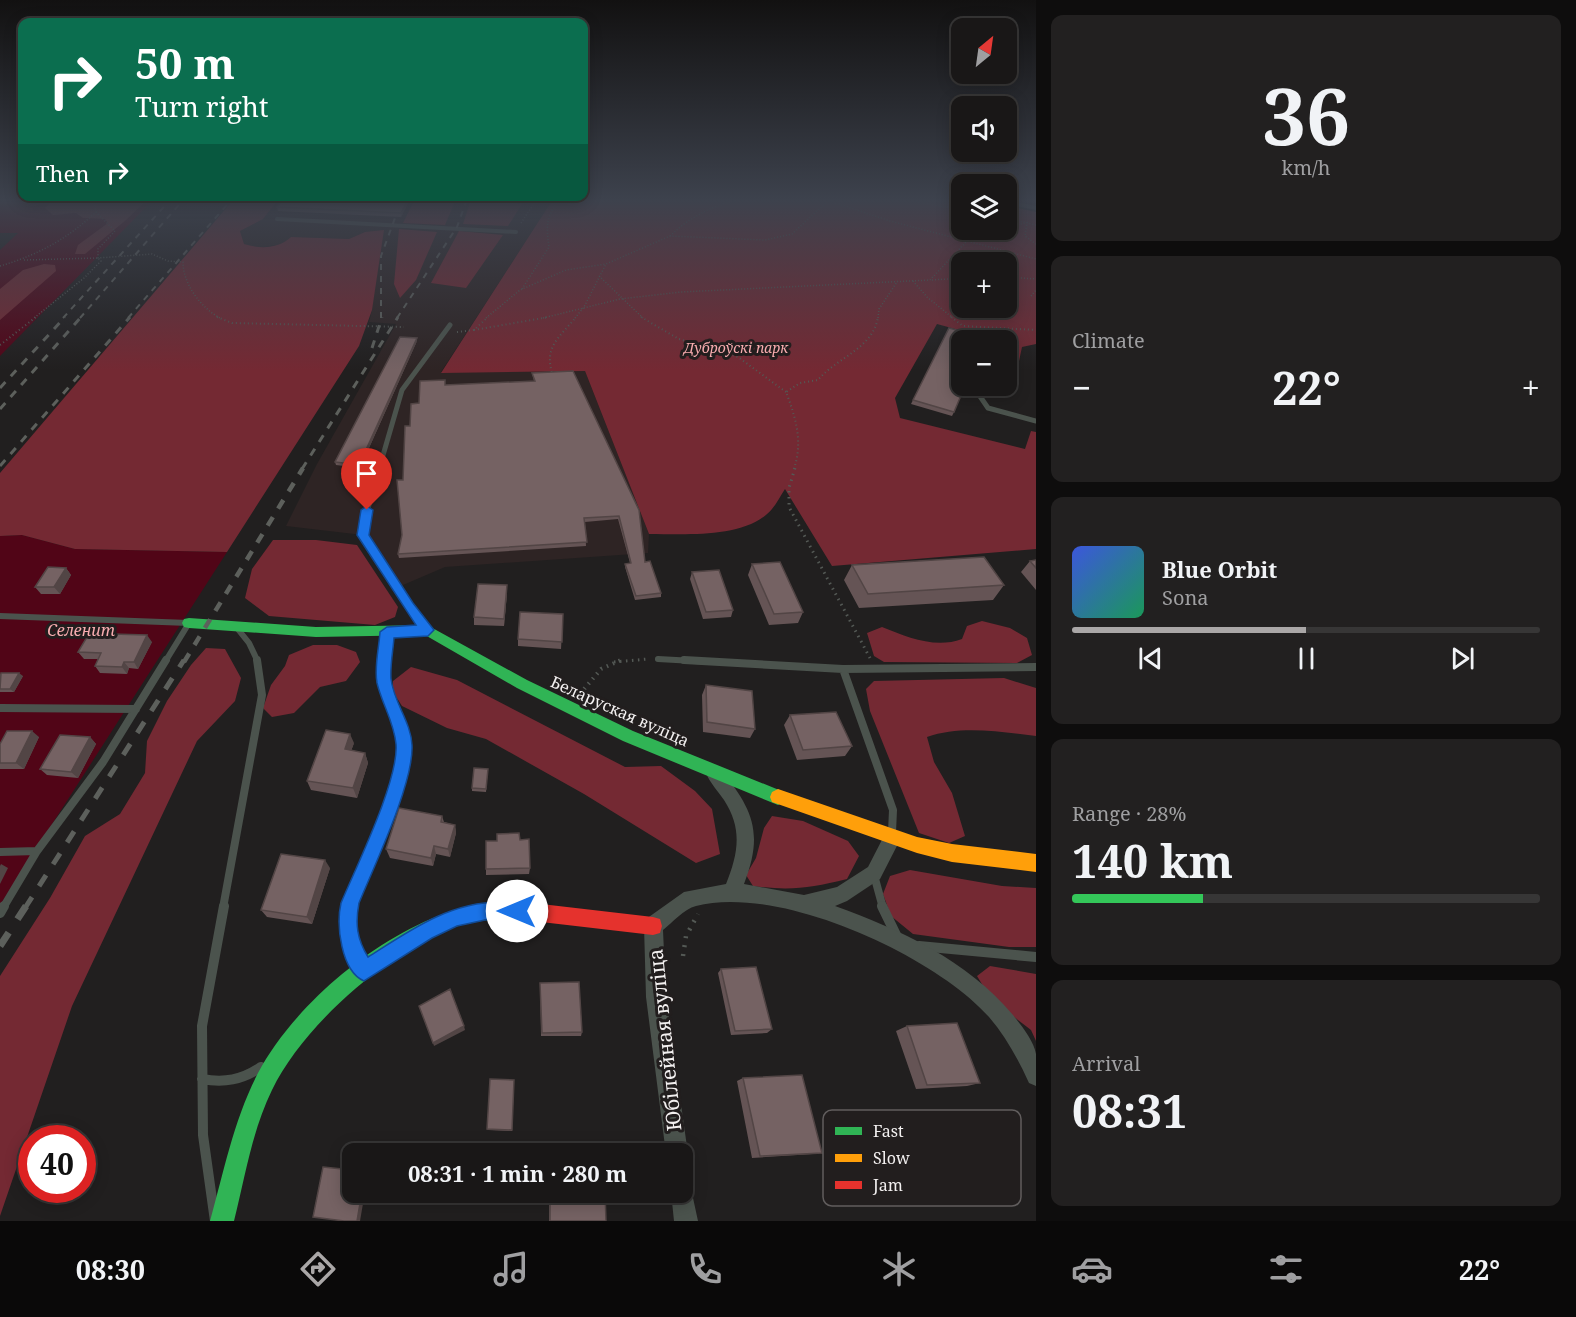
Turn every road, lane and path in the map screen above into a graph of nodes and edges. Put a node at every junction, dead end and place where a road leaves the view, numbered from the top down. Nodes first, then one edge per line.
1 (32, 256) edge
2 (125, 256) edge
3 (157, 256) edge
4 (544, 256) edge
5 (624, 256) edge
6 (953, 256) edge
7 (98, 258) junction
8 (24, 260) junction
9 (606, 264) junction
10 (0, 266) edge
11 (599, 276) junction
12 (1017, 278) edge
13 (951, 279) edge
14 (1036, 279) edge
15 (930, 280) junction
16 (913, 281) junction
17 (897, 282) junction
18 (520, 290) junction
19 (1036, 290) edge
20 (1031, 296) dead end
21 (620, 299) junction
22 (584, 307) junction
23 (450, 325) dead end
24 (404, 327) dead end
25 (474, 330) junction
26 (1036, 330) edge
27 (442, 333) junction
28 (0, 345) edge
29 (554, 378) edge
30 (786, 392) junction
31 (980, 396) edge
32 (1036, 421) edge
33 (0, 616) edge
34 (189, 623) junction
35 (235, 627) junction
36 (428, 630) junction
37 (387, 632) junction
38 (658, 659) joint
39 (1036, 667) edge
40 (875, 668) junction
41 (843, 669) junction
42 (0, 708) edge
43 (569, 708) junction
44 (136, 709) junction
45 (712, 770) junction
46 (892, 838) junction
47 (37, 851) junction
48 (0, 852) edge
49 (1036, 863) edge
50 (874, 873) junction
51 (730, 893) junction
52 (804, 904) junction
53 (700, 912) dead end
54 (0, 913) edge
55 (653, 926) junction
56 (902, 944) junction
57 (683, 956) dead end
58 (1036, 957) edge
59 (364, 971) junction
60 (285, 1047) junction
61 (1036, 1076) edge
62 (202, 1079) junction
63 (676, 1143) edge
64 (684, 1203) edge
65 (215, 1221) edge
66 (222, 1221) edge
67 (686, 1221) edge

1 - 8 path
2 - 7 path
3 - 24 path
4 - 18 path
5 - 9 path
6 - 15 path
7 - 8 path
7 - 28 path
8 - 10 path
9 - 11 path
9 - 18 path
11 - 21 path
11 - 22 path
12 - 14 path
13 - 15 path
15 - 16 path
16 - 17 path
16 - 26 path
17 - 21 path
17 - 30 path
18 - 25 path
19 - 20 path
21 - 22 path
21 - 30 path
22 - 25 path
22 - 29 path
23 - 27 lane
25 - 27 path
27 - 36 lane
30 - 40 path
31 - 32 lane
33 - 34 lane
34 - 35 street
34 - 44 lane
35 - 37 street
35 - 62 lane
36 - 37 street
36 - 43 street, Беларуская вуліца
37 - 59 lane
38 - 41 lane
38 - 43 path
39 - 40 lane
40 - 41 lane
41 - 46 lane
42 - 44 lane
43 - 45 street, Беларуская вуліца
44 - 47 lane
45 - 46 street, Беларуская вуліца
45 - 51 street
46 - 49 street, Беларуская вуліца
46 - 50 street
47 - 48 lane
47 - 54 lane
50 - 52 street
50 - 56 lane
51 - 52 street
51 - 55 street
52 - 56 street
53 - 57 path
55 - 59 street
55 - 63 street, Юбілейная вуліца
56 - 58 lane
56 - 61 street
59 - 60 street
60 - 62 lane
60 - 66 street
62 - 65 lane
64 - 67 street

